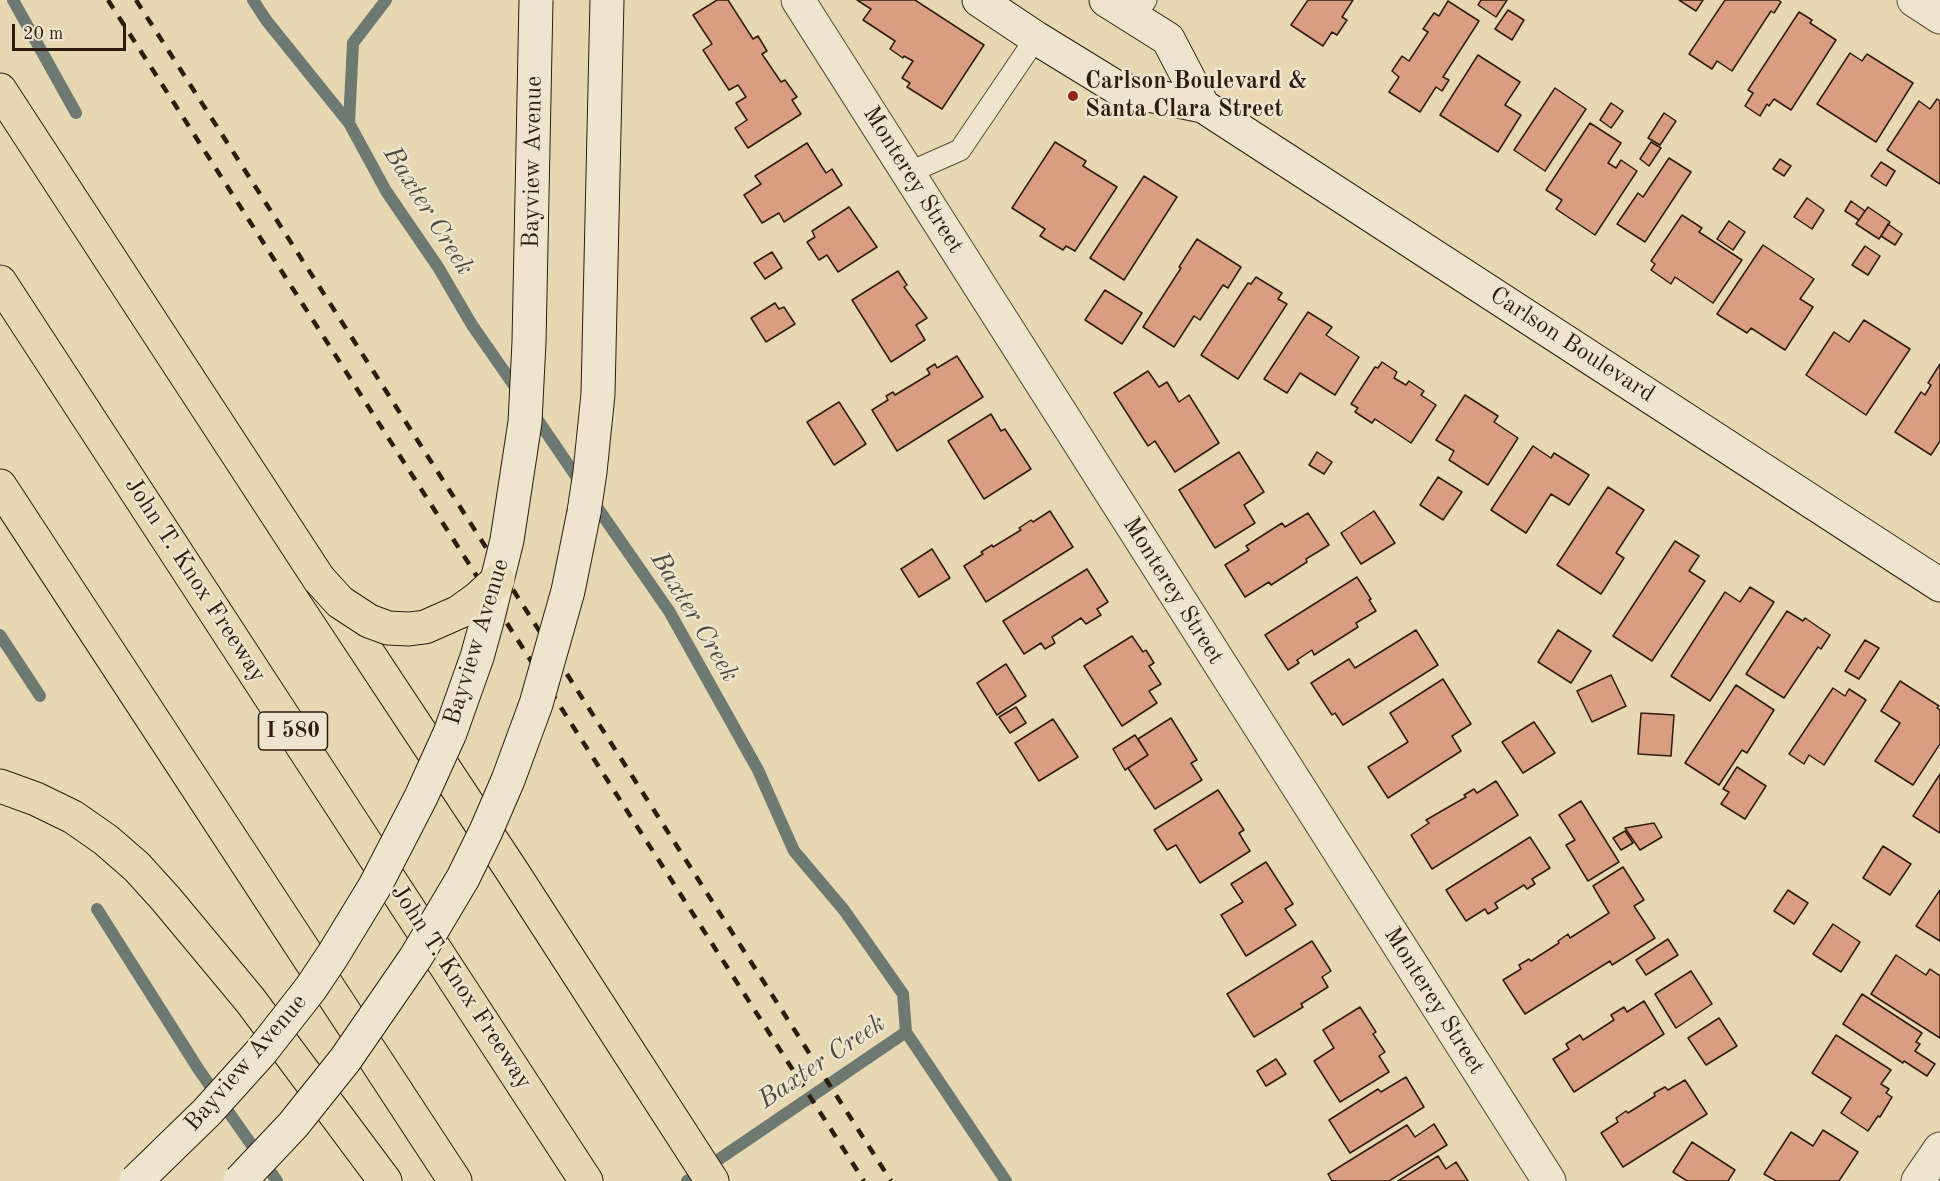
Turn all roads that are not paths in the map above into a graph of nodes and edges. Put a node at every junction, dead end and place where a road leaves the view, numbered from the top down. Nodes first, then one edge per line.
1 (536, 0) edge
2 (607, 0) edge
3 (798, 0) edge
4 (979, 0) edge
5 (1106, 0) edge
6 (1914, 0) edge
7 (1140, 9) edge
8 (1940, 17) edge
9 (1036, 38) junction
10 (0, 90) edge
11 (1203, 106) junction
12 (908, 173) junction
13 (0, 282) edge
14 (0, 486) edge
15 (319, 579) junction
16 (498, 580) junction
17 (1940, 585) edge
18 (438, 760) junction
19 (0, 786) edge
20 (486, 831) junction
21 (1940, 1149) edge
22 (136, 1181) edge
23 (240, 1181) edge
24 (385, 1181) edge
25 (455, 1181) edge
26 (586, 1181) edge
27 (712, 1181) edge
28 (1549, 1181) edge
29 (1918, 1181) edge

1 - 16 street, Bayview Avenue, bridge
2 - 20 street, bridge
3 - 12 street, Monterey Street
4 - 9 street, Carlson Boulevard
5 - 7 street, Carlson Boulevard
6 - 8 street
7 - 11 street, Carlson Boulevard
9 - 11 street, Carlson Boulevard
9 - 12 lane
10 - 15 highway
11 - 17 street, Carlson Boulevard
12 - 28 street, Monterey Street
13 - 26 highway, John T. Knox Freeway / I 580
14 - 25 highway
15 - 16 highway, bridge
15 - 18 highway, bridge
16 - 18 street, Bayview Avenue, bridge
18 - 20 highway
18 - 22 street, Bayview Avenue, bridge
19 - 24 highway
20 - 23 street, bridge
20 - 27 highway
21 - 29 street

